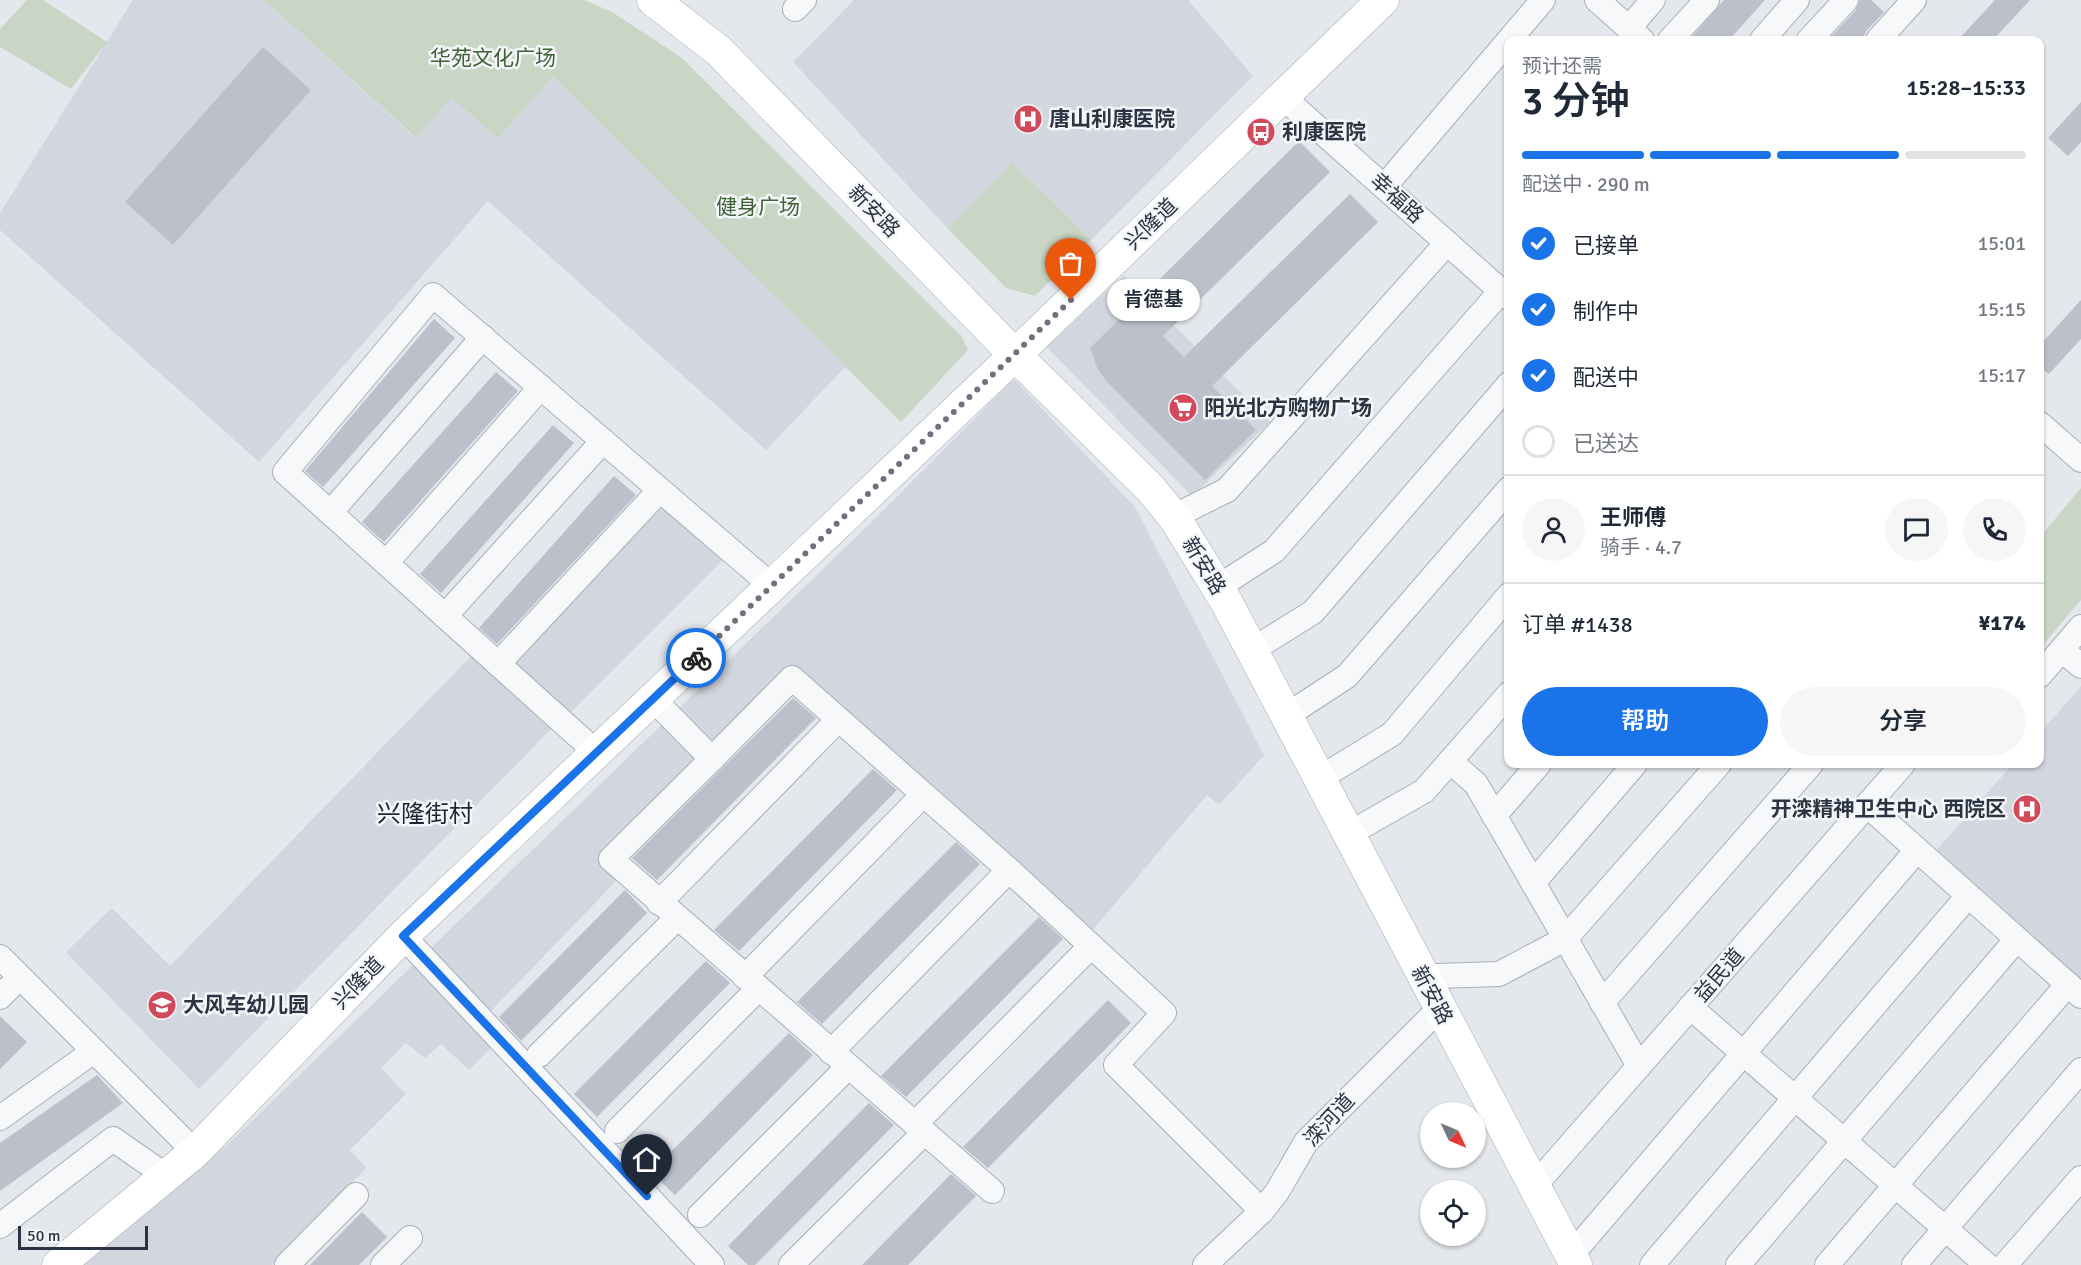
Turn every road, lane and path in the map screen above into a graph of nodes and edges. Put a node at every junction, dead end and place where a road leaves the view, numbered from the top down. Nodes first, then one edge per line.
1 (653, 0) edge
2 (676, 0) edge
3 (1383, 0) edge
4 (1543, 0) edge
5 (1597, 0) edge
6 (1653, 0) edge
7 (1707, 0) edge
8 (1797, 0) edge
9 (1845, 0) edge
10 (1900, 5) edge
11 (1635, 34) edge
12 (1512, 36) edge
13 (1674, 36) edge
14 (1766, 36) edge
15 (1813, 36) edge
16 (1881, 36) edge
17 (1504, 46) edge
18 (1284, 98) junction
19 (1384, 187) junction
20 (1447, 243) junction
21 (1504, 293) edge
22 (1504, 295) edge
23 (483, 337) junction
24 (1018, 351) junction
25 (541, 387) junction
26 (1504, 390) edge
27 (2044, 428) edge
28 (603, 441) junction
29 (2081, 460) edge
30 (660, 490) junction
31 (1504, 495) edge
32 (1185, 511) junction
33 (330, 513) junction
34 (386, 563) junction
35 (1229, 580) junction
36 (772, 586) junction
37 (1504, 601) edge
38 (445, 616) junction
39 (2081, 627) edge
40 (1265, 642) junction
41 (2062, 650) junction
42 (498, 664) junction
43 (2081, 666) edge
44 (2044, 670) edge
45 (653, 699) junction
46 (1504, 700) edge
47 (1298, 708) junction
48 (838, 720) junction
49 (597, 753) junction
50 (711, 759) junction
51 (1450, 761) junction
52 (1536, 768) edge
53 (1632, 768) edge
54 (1715, 768) edge
55 (1808, 768) edge
56 (1899, 768) edge
57 (1330, 772) junction
58 (923, 795) junction
59 (1867, 805) junction
60 (1494, 816) junction
61 (1359, 828) junction
62 (1917, 850) junction
63 (1009, 870) junction
64 (1533, 883) junction
65 (1968, 896) junction
66 (659, 903) junction
67 (677, 918) junction
68 (403, 936) junction
69 (1565, 939) junction
70 (2017, 939) junction
71 (1092, 946) junction
72 (0, 957) edge
73 (1436, 976) junction
74 (751, 983) junction
75 (2074, 990) edge
76 (1602, 1003) junction
77 (1690, 1007) junction
78 (1439, 1009) junction
79 (94, 1051) junction
80 (1742, 1052) junction
81 (539, 1055) dead end
82 (840, 1059) junction
83 (1639, 1066) junction
84 (2081, 1070) edge
85 (1794, 1097) junction
86 (0, 1118) edge
87 (919, 1128) junction
88 (617, 1131) dead end
89 (1844, 1140) junction
90 (195, 1152) junction
91 (166, 1176) junction
92 (2081, 1178) edge
93 (1539, 1182) junction
94 (1895, 1185) junction
95 (992, 1191) dead end
96 (356, 1195) dead end
97 (1262, 1211) junction
98 (700, 1215) dead end
99 (0, 1226) edge
100 (1945, 1228) junction
101 (410, 1238) dead end
102 (1581, 1259) edge
103 (58, 1265) edge
104 (287, 1265) edge
105 (383, 1265) edge
106 (712, 1265) edge
107 (791, 1265) edge
108 (1205, 1265) edge
109 (1652, 1265) edge
110 (1738, 1265) edge
111 (1827, 1265) edge
112 (1914, 1265) edge
113 (1987, 1265) edge
114 (2006, 1265) edge

1 - 24 main road, 新安路
2 - 24 main road, 新安路
3 - 18 main road, 兴隆道
4 - 12 street
5 - 11 street
6 - 11 street
7 - 13 street
8 - 14 street
9 - 15 street
10 - 16 street
17 - 19 street
18 - 19 street, 幸福路
18 - 24 main road, 兴隆道
19 - 20 street, 幸福路
20 - 21 street, 幸福路
20 - 32 street
22 - 35 street
23 - 25 street
23 - 33 street
23 - 33 street
24 - 32 main road, 新安路
24 - 36 main road, 兴隆道
24 - 78 main road, 新安路
25 - 28 street
25 - 34 street
26 - 40 street
27 - 29 street
28 - 30 street
28 - 38 street
30 - 36 street
30 - 42 street
31 - 47 street
32 - 35 main road, 新安路
33 - 34 street
34 - 38 street
35 - 40 main road, 新安路
36 - 45 main road, 兴隆道
37 - 57 street
38 - 42 street
39 - 41 street
40 - 47 main road, 新安路
41 - 43 street
41 - 44 street
42 - 49 street
45 - 49 main road, 兴隆道
45 - 50 street
46 - 51 street
47 - 57 main road, 新安路
48 - 50 street
48 - 58 street
48 - 66 street
49 - 68 main road, 兴隆道
50 - 66 street
51 - 60 street
51 - 61 street
52 - 60 street
53 - 64 street
54 - 69 street
55 - 76 street
56 - 59 street, 益民道
57 - 61 main road, 新安路
58 - 63 street
58 - 74 street
59 - 62 street
59 - 77 street, 益民道
60 - 64 street
61 - 73 main road, 新安路
62 - 65 street
62 - 80 street
63 - 71 street
63 - 82 street
64 - 69 street
65 - 70 street
65 - 85 street
66 - 67 street
67 - 74 street
67 - 81 street
68 - 90 main road, 兴隆道
68 - 106 street
69 - 73 street
69 - 76 street
70 - 75 street
70 - 89 street
71 - 87 street
71 - 97 street
72 - 79 street
73 - 93 main road, 新安路
74 - 82 street
74 - 88 street
75 - 94 street
76 - 83 street
77 - 80 street
77 - 83 street, 益民道
78 - 93 main road, 新安路
78 - 97 street, 滦河道
79 - 86 street
79 - 90 street
80 - 85 street
80 - 102 street
82 - 87 street
82 - 98 street
83 - 93 street, 益民道
84 - 100 street
85 - 89 street
85 - 109 street
87 - 95 street
87 - 107 street
89 - 94 street
89 - 110 street
90 - 91 main road, 兴隆道
91 - 99 street
91 - 103 main road, 兴隆道
92 - 114 street
93 - 102 main road, 新安路
94 - 100 street
94 - 111 street
96 - 104 street
97 - 108 street, 滦河道
100 - 112 street
100 - 113 street
101 - 105 street

